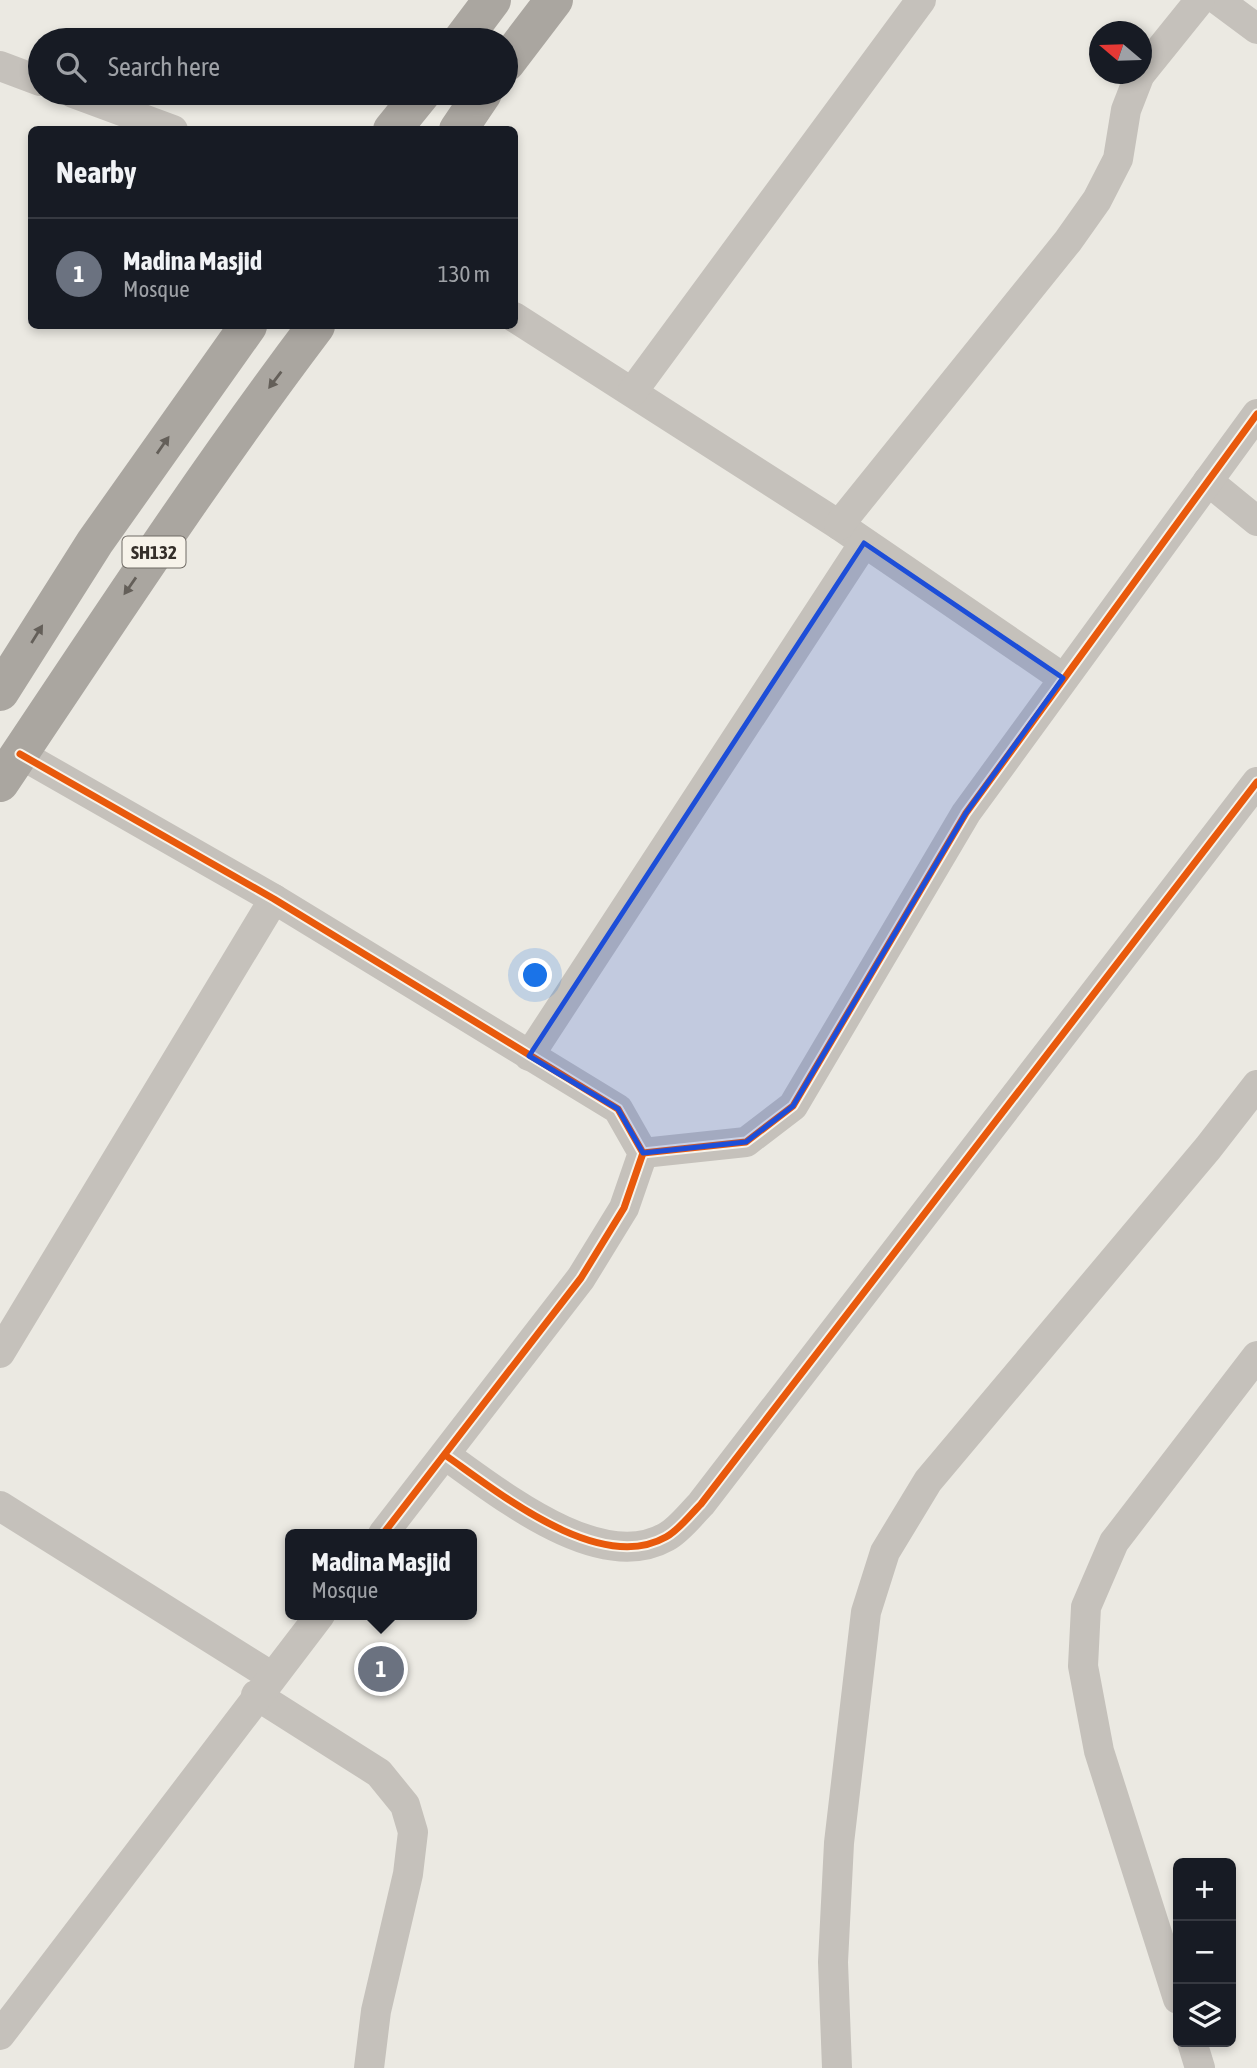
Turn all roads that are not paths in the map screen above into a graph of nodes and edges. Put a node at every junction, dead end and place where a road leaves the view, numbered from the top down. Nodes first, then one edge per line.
1 (492, 0) edge
2 (554, 0) edge
3 (921, 0) edge
4 (1200, 0) edge
5 (1218, 0) edge
6 (471, 28) edge
7 (1257, 29) edge
8 (518, 47) edge
9 (1152, 57) edge
10 (0, 66) edge
11 (28, 76) edge
12 (1137, 84) edge
13 (105, 105) edge
14 (412, 105) edge
15 (475, 105) edge
16 (162, 126) edge
17 (395, 126) edge
18 (461, 126) edge
19 (518, 319) edge
20 (246, 329) edge
21 (314, 329) edge
22 (633, 391) junction
23 (1257, 414) edge
24 (1208, 481) junction
25 (1257, 521) edge
26 (839, 525) junction
27 (864, 543) junction
28 (1063, 678) junction
29 (0, 692) edge
30 (10, 769) edge
31 (1257, 782) edge
32 (274, 899) junction
33 (529, 1056) junction
34 (1257, 1085) edge
35 (643, 1153) junction
36 (0, 1353) edge
37 (1257, 1356) edge
38 (445, 1455) junction
39 (0, 1506) edge
40 (387, 1529) edge
41 (316, 1620) edge
42 (264, 1685) junction
43 (1173, 1984) edge
44 (0, 2035) edge
45 (1194, 2047) edge
46 (369, 2068) edge
47 (837, 2068) edge
48 (1200, 2068) edge

1 - 6 main road
2 - 8 main road
3 - 22 street
4 - 9 street
5 - 7 street
10 - 11 street
12 - 26 street
13 - 16 street
14 - 17 main road
15 - 18 main road
19 - 22 street
29 -> 20 main road, SH132
21 -> 30 main road, SH132
22 - 26 street
23 - 24 street
24 - 25 street
24 - 28 street
26 - 27 street
27 - 28 street
27 - 33 street
28 - 35 street
30 - 32 street
31 - 38 street
32 - 33 street
32 - 36 street
33 - 35 street
34 - 47 street
35 - 38 street
37 - 43 street
38 - 40 street
39 - 42 street
41 - 42 street
42 - 44 street
42 - 46 street
45 - 48 street

